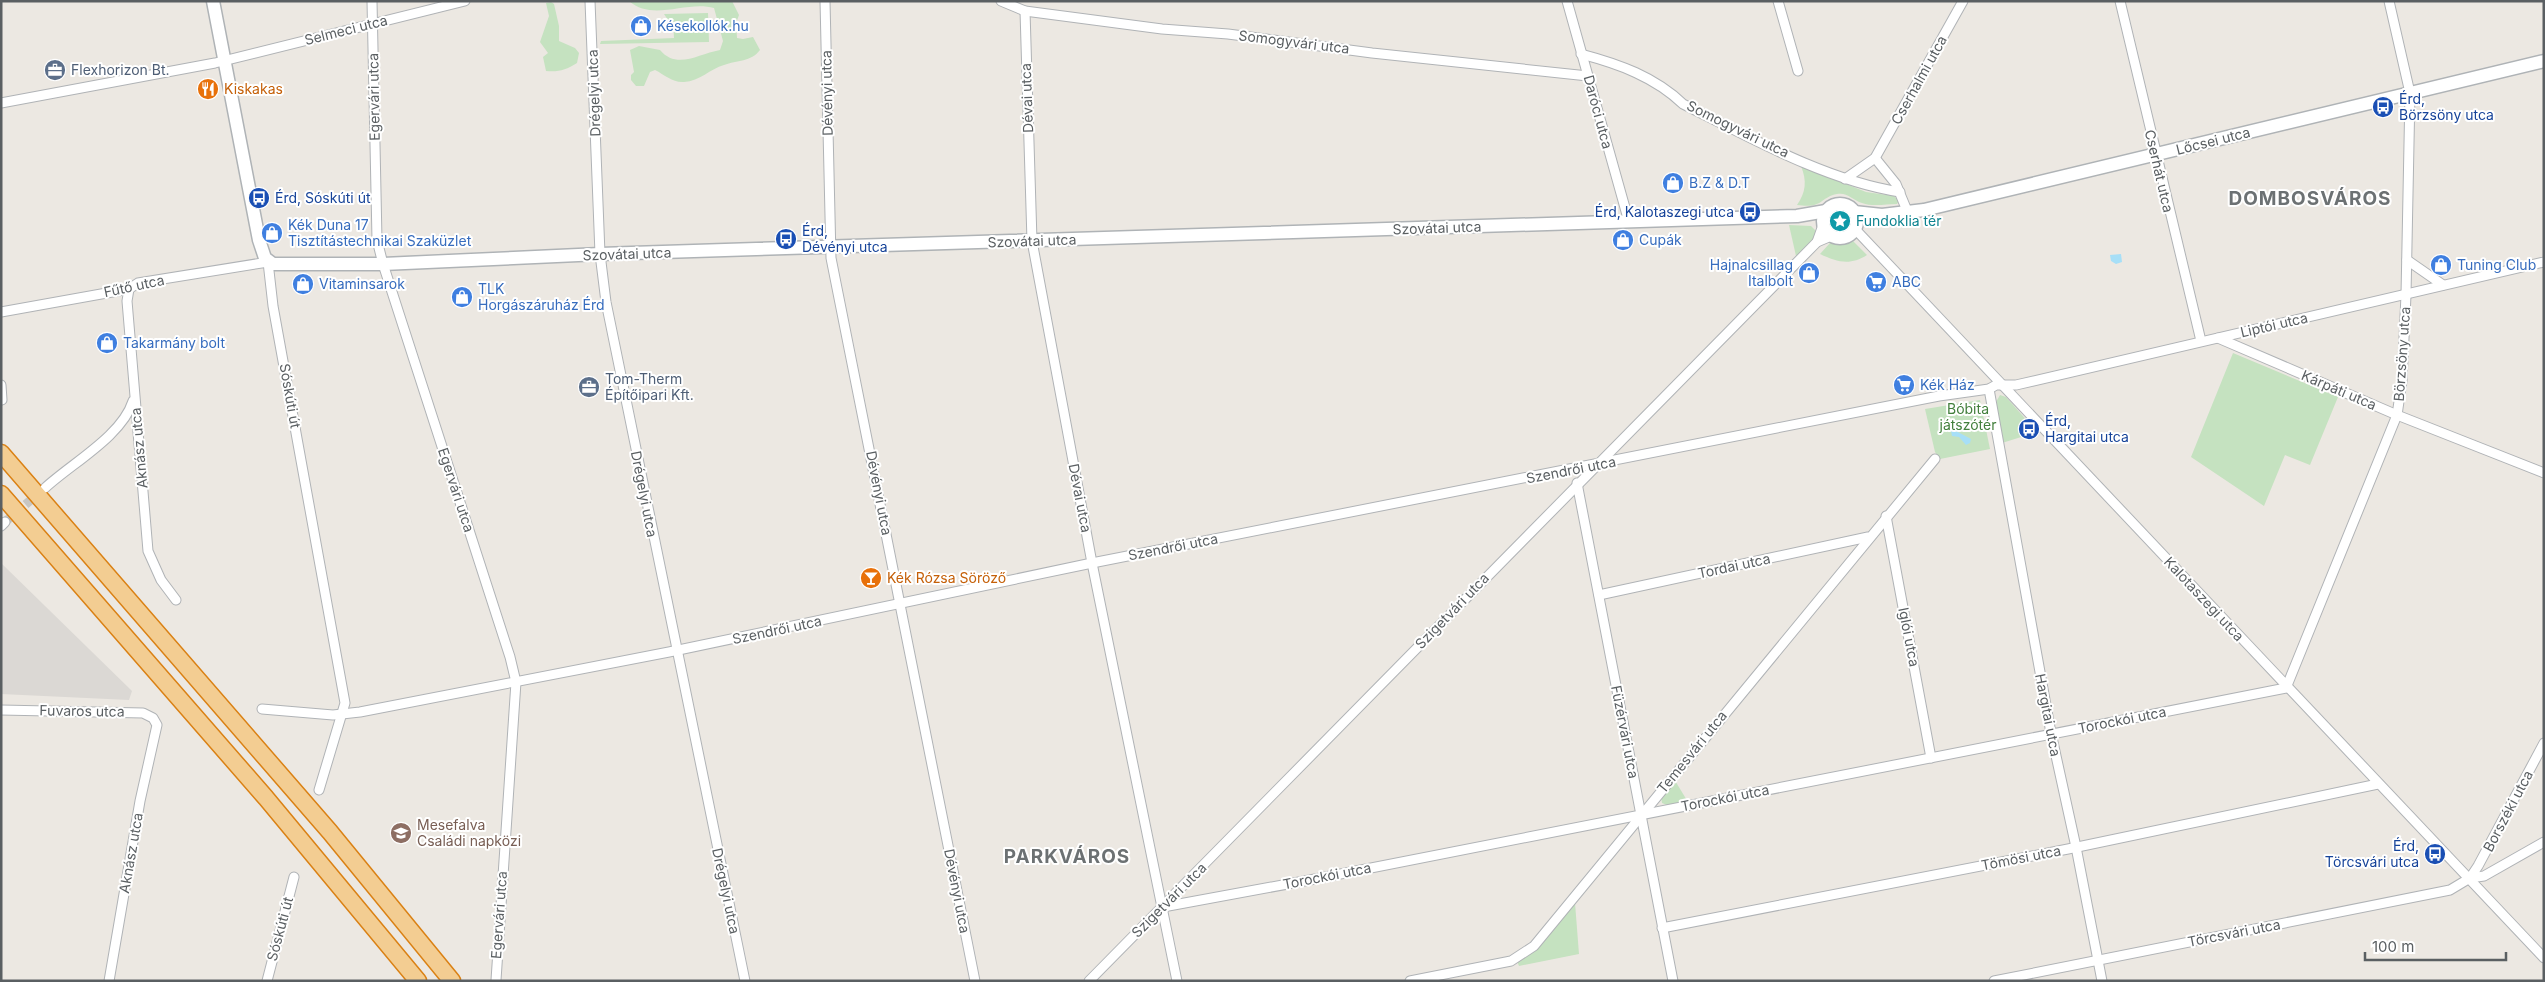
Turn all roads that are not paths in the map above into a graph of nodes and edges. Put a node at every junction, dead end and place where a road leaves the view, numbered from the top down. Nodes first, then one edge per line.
1 (213, 1) edge
2 (372, 1) edge
3 (465, 1) edge
4 (590, 1) edge
5 (825, 1) edge
6 (1001, 1) edge
7 (1567, 1) edge
8 (1778, 1) edge
9 (1963, 1) edge
10 (2120, 1) edge
11 (2389, 1) edge
12 (1014, 4) edge
13 (1025, 11) junction
14 (373, 24) junction
15 (1582, 54) junction
16 (226, 59) junction
17 (2544, 61) edge
18 (1798, 72) dead end
19 (1588, 76) junction
20 (2410, 93) junction
21 (1, 103) edge
22 (2155, 155) junction
23 (1875, 158) junction
24 (1845, 179) junction
25 (1900, 192) junction
26 (1826, 210) junction
27 (1908, 213) junction
28 (1797, 216) junction
29 (1629, 222) junction
30 (1854, 225) junction
31 (1827, 231) junction
32 (1032, 241) junction
33 (831, 248) junction
34 (600, 254) junction
35 (2406, 260) junction
36 (268, 262) junction
37 (2544, 262) edge
38 (383, 264) junction
39 (2443, 285) junction
40 (129, 289) junction
41 (2406, 295) junction
42 (1, 312) edge
43 (2218, 338) junction
44 (2200, 341) junction
45 (2003, 384) junction
46 (1, 386) edge
47 (1989, 389) junction
48 (134, 398) junction
49 (2, 400) edge
50 (2397, 415) junction
51 (1, 453) edge
52 (1935, 458) dead end
53 (1595, 465) junction
54 (2544, 473) edge
55 (1577, 483) junction
56 (46, 488) tunnel mouth
57 (1, 494) edge
58 (1886, 516) junction
59 (1868, 537) junction
60 (1092, 563) junction
61 (1599, 595) junction
62 (176, 600) dead end
63 (897, 605) junction
64 (676, 651) junction
65 (516, 682) junction
66 (2286, 688) junction
67 (262, 709) dead end
68 (1, 710) edge
69 (344, 713) junction
70 (156, 725) joint
71 (2051, 733) junction
72 (2544, 743) edge
73 (1931, 758) junction
74 (2378, 784) junction
75 (320, 790) dead end
76 (1641, 814) junction
77 (2544, 842) edge
78 (2076, 847) junction
79 (294, 877) dead end
80 (2470, 878) junction
81 (1163, 906) junction
82 (1662, 928) junction
83 (2544, 958) edge
84 (2097, 960) junction
85 (496, 980) edge
86 (109, 981) edge
87 (267, 981) edge
88 (418, 981) edge
89 (452, 981) edge
90 (745, 981) edge
91 (975, 981) edge
92 (1089, 981) edge
93 (1177, 981) edge
94 (1410, 981) edge
95 (1673, 981) edge
96 (1994, 981) edge
97 (2102, 981) edge

1 - 16 street, Sóskúti út
2 - 14 street, Egervári utca
3 - 14 street, Selmeci utca
4 - 34 street, Drégelyi utca
5 - 33 street, Dévényi utca
6 - 12 street, Somogyvári utca
7 - 15 street, Daróci utca
8 - 18 street
9 - 23 street, Cserhalmi utca
10 - 22 street, Cserhát utca
11 - 20 street, Börzsöny utca
12 - 13 street, Somogyvári utca
13 - 19 street, Somogyvári utca
13 - 32 street, Dévai utca
14 - 16 street, Selmeci utca
14 - 38 street, Egervári utca
15 - 19 street, Daróci utca
15 - 24 street, Somogyvári utca
16 - 21 street, Selmeci utca
16 - 36 street, Sóskúti út
17 - 20 street, Lőcsei utca
19 - 29 street, Daróci utca
20 - 22 street, Lőcsei utca
20 - 35 street, Börzsöny utca
22 - 27 street, Lőcsei utca
22 - 44 street, Cserhát utca
23 - 24 street, Cserhalmi utca
23 - 25 street
24 - 25 street, Somogyvári utca
25 - 27 street
26 - 28 street
26 - 30 street
26 - 31 street
27 - 30 street, Lőcsei utca
28 - 29 street, Szovátai utca
28 - 31 street
29 - 32 street, Szovátai utca
30 - 31 street
30 - 45 street, Kalotaszegi utca
31 - 53 street, Szigetvári utca
32 - 33 street, Szovátai utca
32 - 60 street, Dévai utca
33 - 34 street, Szovátai utca
33 - 63 street, Dévényi utca
34 - 38 street, Szovátai utca
34 - 64 street, Drégelyi utca
35 - 39 street
35 - 41 street, Börzsöny utca
36 - 38 street, Szovátai utca
36 - 40 street, Fűtő utca
36 - 69 street, Sóskúti út
37 - 39 street, Liptói utca
38 - 65 street, Egervári utca
39 - 41 street, Liptói utca
40 - 42 street, Fűtő utca
40 - 48 street, Aknász utca
41 - 43 street, Liptói utca
41 - 50 street, Börzsöny utca
43 - 44 street, Liptói utca
43 - 50 street, Kárpáti utca
44 - 45 street, Liptói utca
45 - 47 street, Szendrői utca
45 - 66 street, Kalotaszegi utca
46 - 49 street
47 - 53 street, Szendrői utca
47 - 71 street, Hargitai utca
48 - 56 street
48 - 62 street, Aknász utca
50 - 54 street, Kárpáti utca
50 - 66 street, Börzsöny utca
51 - 89 highway
52 - 58 street, Temesvári utca
53 - 55 street, Szigetvári utca
53 - 60 street, Szendrői utca
55 - 61 street, Füzérvári utca
55 - 81 street, Szigetvári utca
57 - 88 highway
58 - 59 street, Temesvári utca
58 - 73 street, Iglói utca
59 - 61 street, Tordai utca
59 - 76 street, Temesvári utca
60 - 63 street, Szendrői utca
60 - 81 street, Dévai utca
61 - 76 street, Füzérvári utca
63 - 64 street, Szendrői utca
63 - 91 street, Dévényi utca
64 - 65 street, Szendrői utca
64 - 90 street, Drégelyi utca
65 - 69 street, Szendrői utca
65 - 85 street, Egervári utca
66 - 71 street, Torockói utca
66 - 74 street, Kalotaszegi utca
67 - 69 street
68 - 70 street, Fuvaros utca
69 - 75 street, Sóskúti út
70 - 86 street, Aknász utca
71 - 73 street, Torockói utca
71 - 78 street, Hargitai utca
72 - 80 street, Borszéki utca
73 - 76 street, Torockói utca
74 - 78 street, Tömösi utca
74 - 80 street, Kalotaszegi utca
76 - 81 street, Torockói utca
76 - 82 street, Füzérvári utca
76 - 94 street, Temesvári utca
77 - 80 street, Törcsvári utca
78 - 82 street, Tömösi utca
78 - 84 street, Hargitai utca
79 - 87 street, Sóskúti út
80 - 83 street, Kalotaszegi utca
80 - 84 street, Törcsvári utca
81 - 92 street, Szigetvári utca
81 - 93 street, Dévai utca
82 - 95 street, Füzérvári utca
84 - 96 street, Törcsvári utca
84 - 97 street, Hargitai utca

